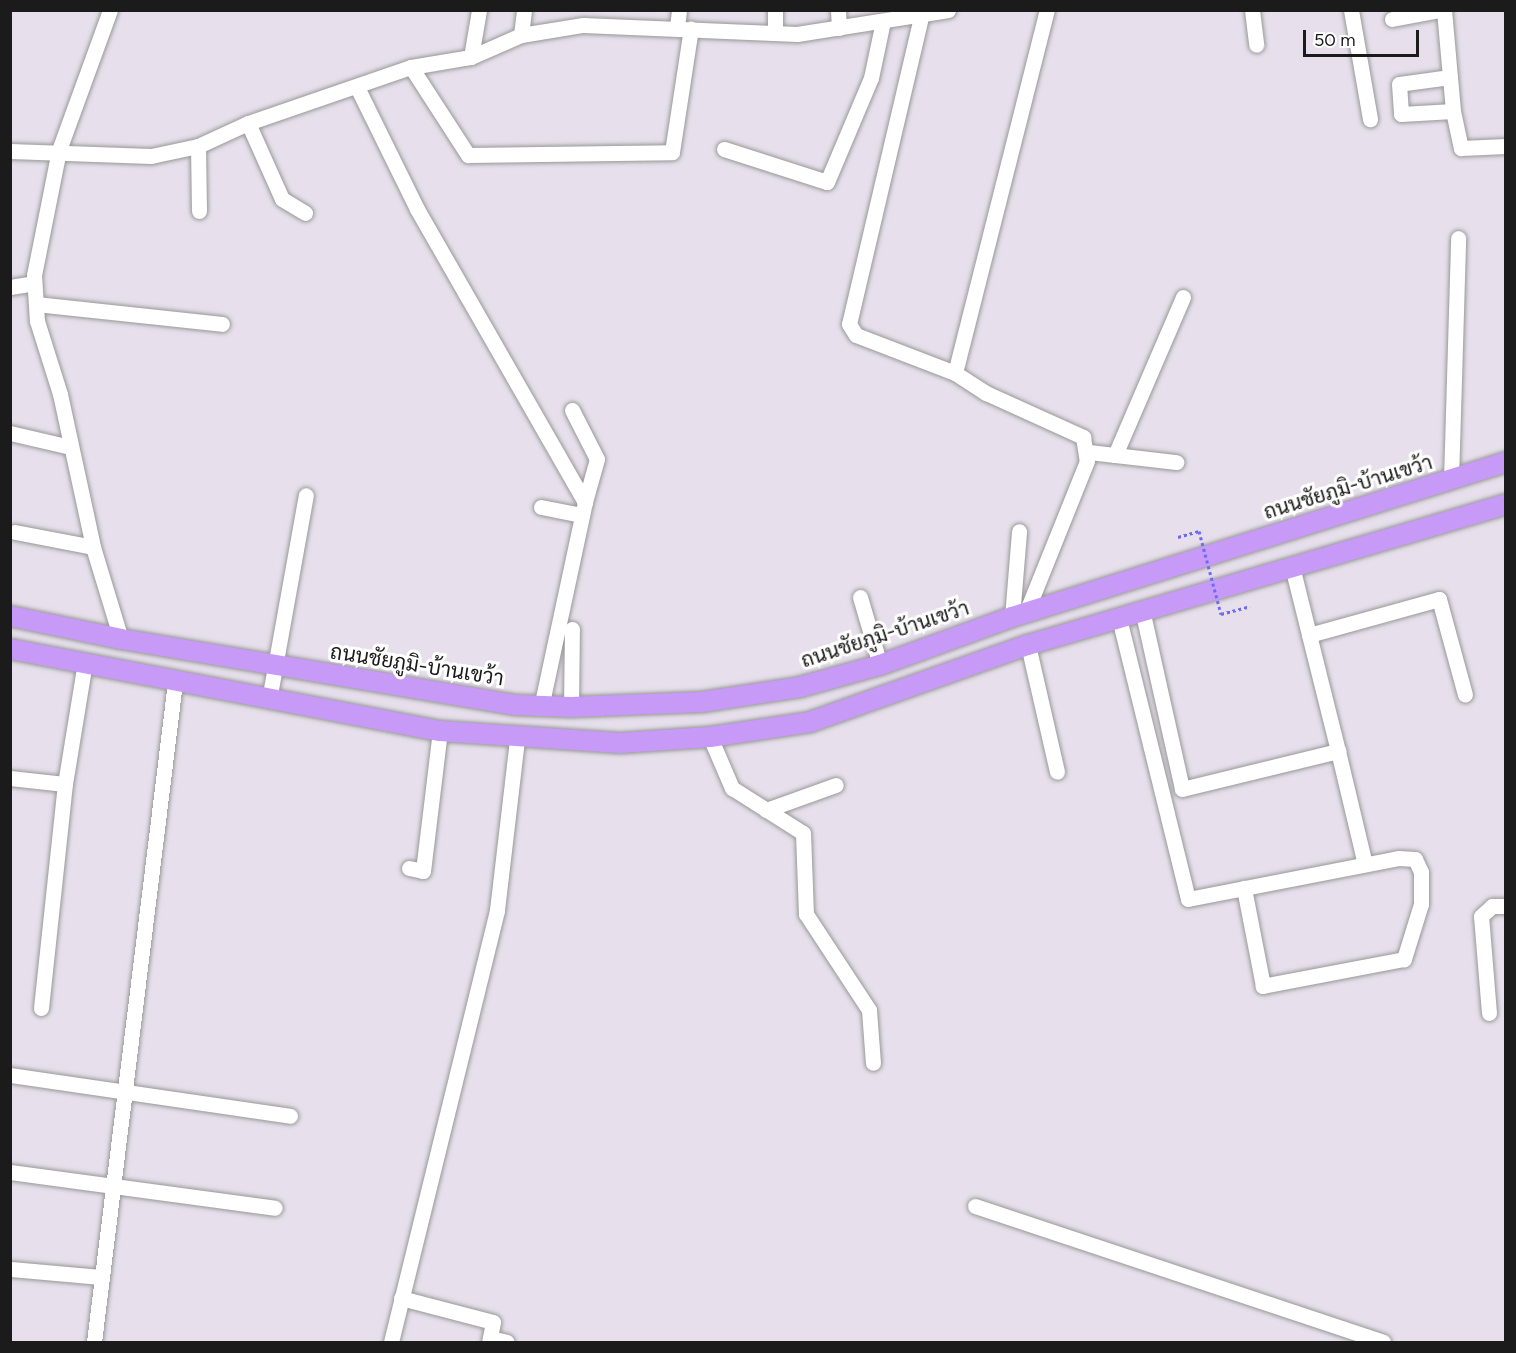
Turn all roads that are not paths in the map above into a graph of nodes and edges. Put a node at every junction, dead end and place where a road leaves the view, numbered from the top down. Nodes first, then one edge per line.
1 (110, 10) edge
2 (479, 10) edge
3 (524, 10) edge
4 (679, 10) edge
5 (775, 10) edge
6 (838, 10) edge
7 (948, 10) edge
8 (1047, 10) edge
9 (1252, 10) edge
10 (1351, 10) edge
11 (1442, 10) edge
12 (921, 17) junction
13 (1392, 19) dead end
14 (883, 21) junction
15 (684, 27) junction
16 (839, 28) junction
17 (775, 33) junction
18 (521, 35) junction
19 (1256, 45) dead end
20 (471, 57) junction
21 (411, 67) junction
22 (1450, 77) junction
23 (357, 87) junction
24 (1452, 111) junction
25 (1370, 119) dead end
26 (248, 123) junction
27 (198, 146) junction
28 (1506, 146) edge
29 (724, 149) dead end
30 (59, 150) junction
31 (10, 151) edge
32 (199, 211) dead end
33 (305, 213) dead end
34 (1458, 238) dead end
35 (34, 283) junction
36 (10, 287) edge
37 (1183, 297) dead end
38 (36, 304) junction
39 (222, 324) dead end
40 (955, 373) junction
41 (572, 410) dead end
42 (10, 433) edge
43 (70, 447) junction
44 (1089, 452) junction
45 (1115, 455) junction
46 (1176, 462) dead end
47 (1506, 462) edge
48 (1451, 480) junction
49 (306, 495) dead end
50 (541, 507) dead end
51 (1505, 507) edge
52 (584, 509) junction
53 (1019, 531) dead end
54 (15, 532) dead end
55 (93, 547) junction
56 (1292, 567) junction
57 (860, 597) dead end
58 (1143, 614) junction
59 (1019, 615) junction
60 (10, 616) edge
61 (1119, 618) junction
62 (572, 629) dead end
63 (1309, 635) junction
64 (121, 639) junction
65 (1028, 645) junction
66 (10, 649) edge
67 (85, 662) junction
68 (880, 665) junction
69 (276, 666) junction
70 (175, 682) junction
71 (1465, 695) dead end
72 (269, 700) junction
73 (542, 707) junction
74 (571, 707) junction
75 (440, 731) junction
76 (710, 737) junction
77 (517, 740) junction
78 (1338, 751) junction
79 (1057, 772) dead end
80 (10, 778) edge
81 (65, 784) junction
82 (836, 785) dead end
83 (766, 810) junction
84 (1365, 864) junction
85 (409, 868) dead end
86 (1244, 888) junction
87 (1506, 906) edge
88 (41, 1008) dead end
89 (1489, 1013) dead end
90 (873, 1063) dead end
91 (10, 1075) edge
92 (124, 1088) junction
93 (290, 1116) dead end
94 (10, 1172) edge
95 (112, 1186) junction
96 (975, 1206) dead end
97 (275, 1208) dead end
98 (10, 1269) edge
99 (102, 1277) junction
100 (401, 1298) junction
101 (490, 1340) edge
102 (94, 1342) edge
103 (391, 1342) edge
104 (507, 1342) edge
105 (1383, 1342) edge

1 - 30 street
2 - 20 street
3 - 18 street
4 - 15 street
5 - 17 street
6 - 16 street
7 - 12 street
8 - 40 street
9 - 19 street
10 - 25 street
11 - 13 street
11 - 22 street
12 - 14 street
12 - 40 street
14 - 16 street
14 - 29 street
15 - 17 street
15 - 18 street
15 - 21 street
16 - 17 street
18 - 20 street
20 - 21 street
21 - 23 street
22 - 24 street
22 - 24 street
23 - 26 street
23 - 52 street
24 - 28 street
26 - 27 street
26 - 33 street
27 - 30 street
27 - 32 street
30 - 31 street
30 - 35 street
34 - 48 street
35 - 36 street
35 - 38 street
37 - 45 street
38 - 39 street
38 - 43 street
40 - 44 street
41 - 52 street
42 - 43 street
43 - 55 street
44 - 45 street
44 - 59 street
45 - 46 street
47 - 48 main road, ถนนชัยภูมิ-บ้านเขว้า
48 - 59 main road, ถนนชัยภูมิ-บ้านเขว้า
49 - 69 street
50 - 52 street
51 - 56 main road
52 - 73 street
53 - 59 street
54 - 55 street
55 - 64 street
56 - 58 main road
56 - 63 street
57 - 68 street
58 - 61 main road
58 - 78 street
59 - 68 main road, ถนนชัยภูมิ-บ้านเขว้า
60 - 64 main road, ถนนชัยภูมิ-บ้านเขว้า
61 - 65 main road
61 - 86 street
62 - 74 street
63 - 71 street
63 - 78 street
64 - 69 main road, ถนนชัยภูมิ-บ้านเขว้า
65 - 76 main road
65 - 79 street
66 - 67 main road
67 - 70 main road
67 - 81 street
68 - 74 main road, ถนนชัยภูมิ-บ้านเขว้า
69 - 72 street
69 - 73 main road, ถนนชัยภูมิ-บ้านเขว้า
70 - 72 main road
70 - 92 street
72 - 75 main road
73 - 74 main road, ถนนชัยภูมิ-บ้านเขว้า
75 - 77 main road
75 - 85 street
76 - 77 main road
76 - 83 street
77 - 100 street
78 - 84 street
80 - 81 street
81 - 88 street
82 - 83 street
83 - 90 street
84 - 86 street
84 - 86 street
87 - 89 street
91 - 92 street
92 - 93 street
92 - 95 street
94 - 95 street
95 - 97 street
95 - 99 street
96 - 105 street
98 - 99 street
99 - 102 street
100 - 101 street
100 - 103 street
101 - 104 street

